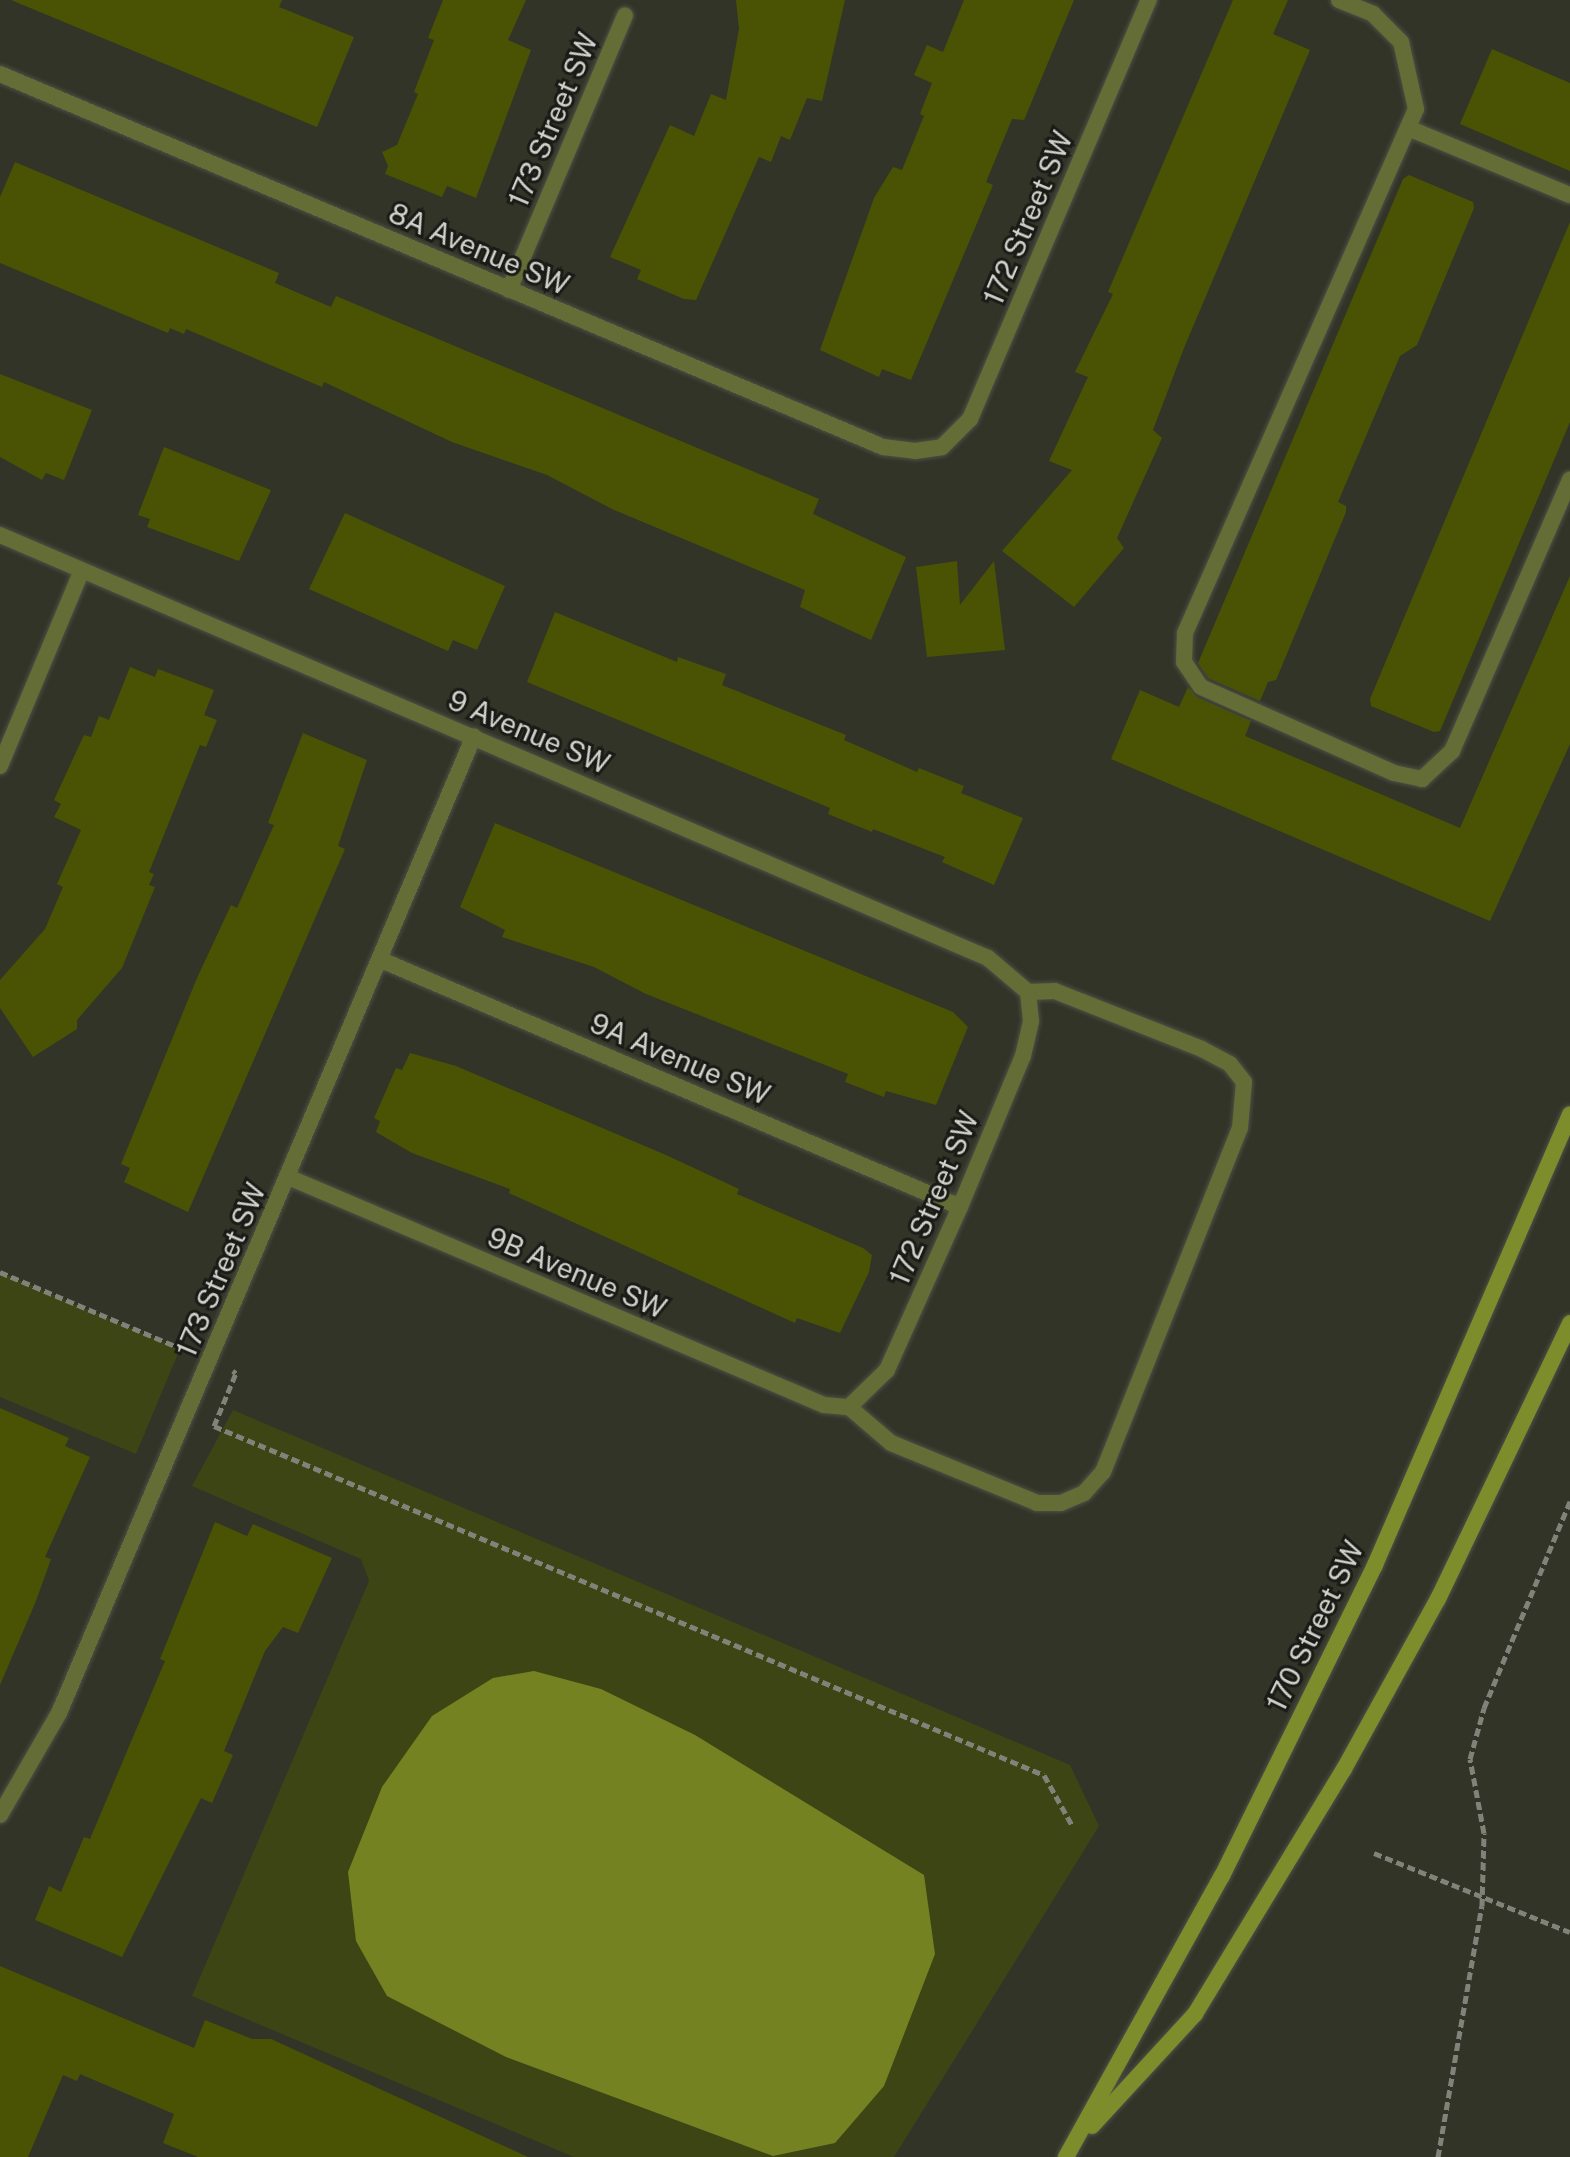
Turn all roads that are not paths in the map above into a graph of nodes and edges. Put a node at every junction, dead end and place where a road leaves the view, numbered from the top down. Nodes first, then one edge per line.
1 (1149, 0) edge
2 (1339, 0) edge
3 (625, 15) dead end
4 (0, 74) edge
5 (1408, 128) junction
6 (1570, 195) edge
7 (509, 290) junction
8 (942, 447) joint
9 (1570, 479) edge
10 (0, 535) edge
11 (82, 570) junction
12 (474, 736) junction
13 (0, 766) edge
14 (381, 960) junction
15 (1028, 992) junction
16 (1570, 1114) edge
17 (288, 1177) junction
18 (960, 1207) junction
19 (1570, 1323) edge
20 (849, 1407) junction
21 (0, 1815) edge
22 (1070, 2151) edge

1 - 8 street, 172 Street SW
2 - 5 street
3 - 7 street, 173 Street SW
4 - 7 street, 8A Avenue SW
5 - 6 street
5 - 9 street
7 - 8 street, 8A Avenue SW
10 - 11 street, 9 Avenue SW
11 - 12 street, 9 Avenue SW
11 - 13 street
12 - 14 street, 173 Street SW
12 - 15 street, 9 Avenue SW
14 - 17 street, 173 Street SW
14 - 18 street, 9A Avenue SW
15 - 18 street, 172 Street SW
15 - 20 street
16 - 22 main road, 170 Street SW
17 - 20 street, 9B Avenue SW
17 - 21 street, 173 Street SW
18 - 20 street, 172 Street SW
19 - 22 main road, 170 Street SW

